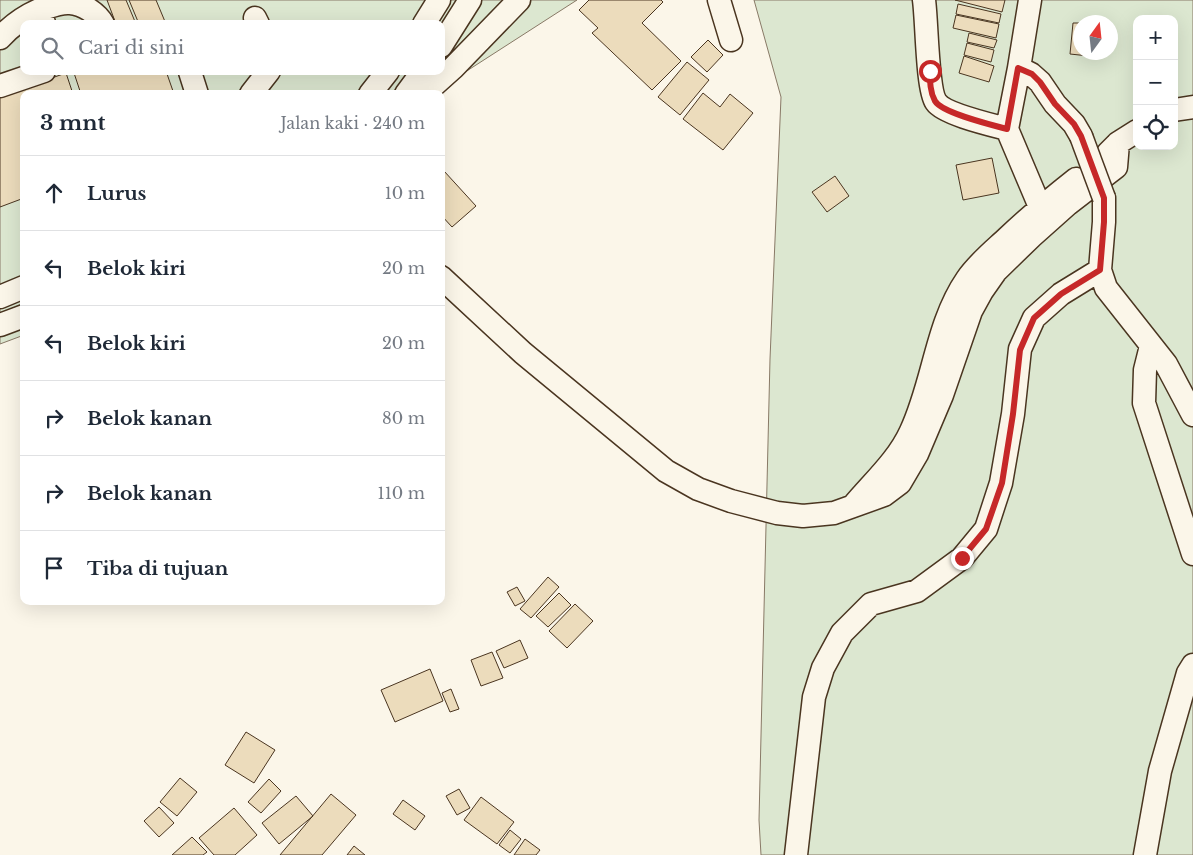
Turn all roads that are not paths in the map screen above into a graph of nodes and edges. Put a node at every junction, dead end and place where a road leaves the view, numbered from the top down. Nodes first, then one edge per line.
1 (439, 0) edge
2 (470, 0) edge
3 (518, 0) edge
4 (719, 0) edge
5 (924, 0) edge
6 (1030, 0) edge
7 (42, 17) edge
8 (100, 20) edge
9 (426, 20) edge
10 (0, 38) edge
11 (445, 40) edge
12 (731, 40) dead end
13 (1018, 68) junction
14 (32, 75) edge
15 (191, 75) edge
16 (266, 75) edge
17 (420, 75) edge
18 (0, 86) edge
19 (196, 90) edge
20 (254, 90) edge
21 (409, 90) edge
22 (428, 90) edge
23 (1193, 107) edge
24 (1178, 109) edge
25 (1007, 129) junction
26 (1133, 133) edge
27 (1118, 143) junction
28 (1040, 207) junction
29 (1100, 270) junction
30 (445, 281) edge
31 (20, 288) edge
32 (0, 296) edge
33 (20, 318) edge
34 (0, 325) edge
35 (1151, 346) junction
36 (1193, 415) edge
37 (853, 507) junction
38 (1193, 554) edge
39 (1193, 665) edge
40 (796, 855) edge
41 (1145, 855) edge

1 - 9 street
2 - 11 street
3 - 22 street
4 - 12 street
5 - 25 street
6 - 13 street
7 - 8 street
7 - 10 street
13 - 25 street
13 - 29 street, bridge
14 - 18 street
15 - 19 street
16 - 20 street
17 - 21 street
23 - 24 street
25 - 28 street
26 - 27 street
27 - 28 street
27 - 37 street
28 - 37 street
29 - 35 street
29 - 40 street
30 - 37 street
31 - 32 street
33 - 34 street
35 - 36 street
35 - 38 street
39 - 41 street

